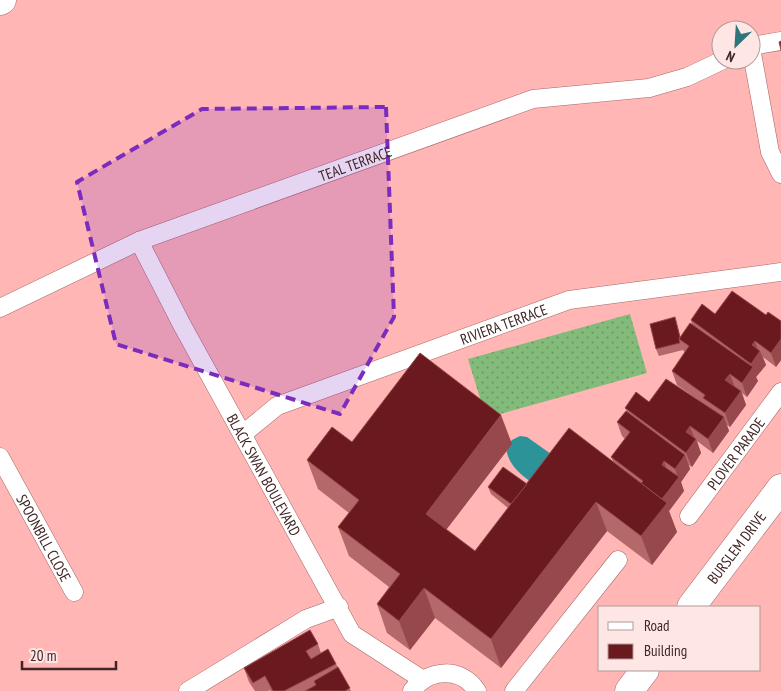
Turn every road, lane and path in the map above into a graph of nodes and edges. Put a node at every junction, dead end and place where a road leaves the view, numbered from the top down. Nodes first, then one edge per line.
1 (781, 41) edge
2 (761, 45) edge
3 (711, 66) edge
4 (755, 70) edge
5 (781, 174) edge
6 (139, 241) junction
7 (781, 272) edge
8 (0, 308) edge
9 (781, 392) edge
10 (243, 434) junction
11 (0, 457) edge
12 (781, 488) edge
13 (689, 516) dead end
14 (618, 560) dead end
15 (74, 592) dead end
16 (692, 606) edge
17 (339, 607) junction
18 (644, 671) edge
19 (417, 685) edge
20 (188, 691) edge
21 (478, 691) edge
22 (514, 691) edge
23 (629, 691) edge

1 - 2 lane
3 - 6 lane, TEAL TERRACE
4 - 5 lane
6 - 8 lane, TEAL TERRACE
6 - 10 lane, BLACK SWAN BOULEVARD
7 - 10 lane, RIVIERA TERRACE
9 - 13 lane, PLOVER PARADE
10 - 17 lane, BLACK SWAN BOULEVARD
11 - 15 lane, SPOONBILL CLOSE
12 - 16 main road, BURSLEM DRIVE
14 - 22 lane
17 - 19 lane, BLACK SWAN BOULEVARD
17 - 20 lane
18 - 23 main road
19 - 21 lane

